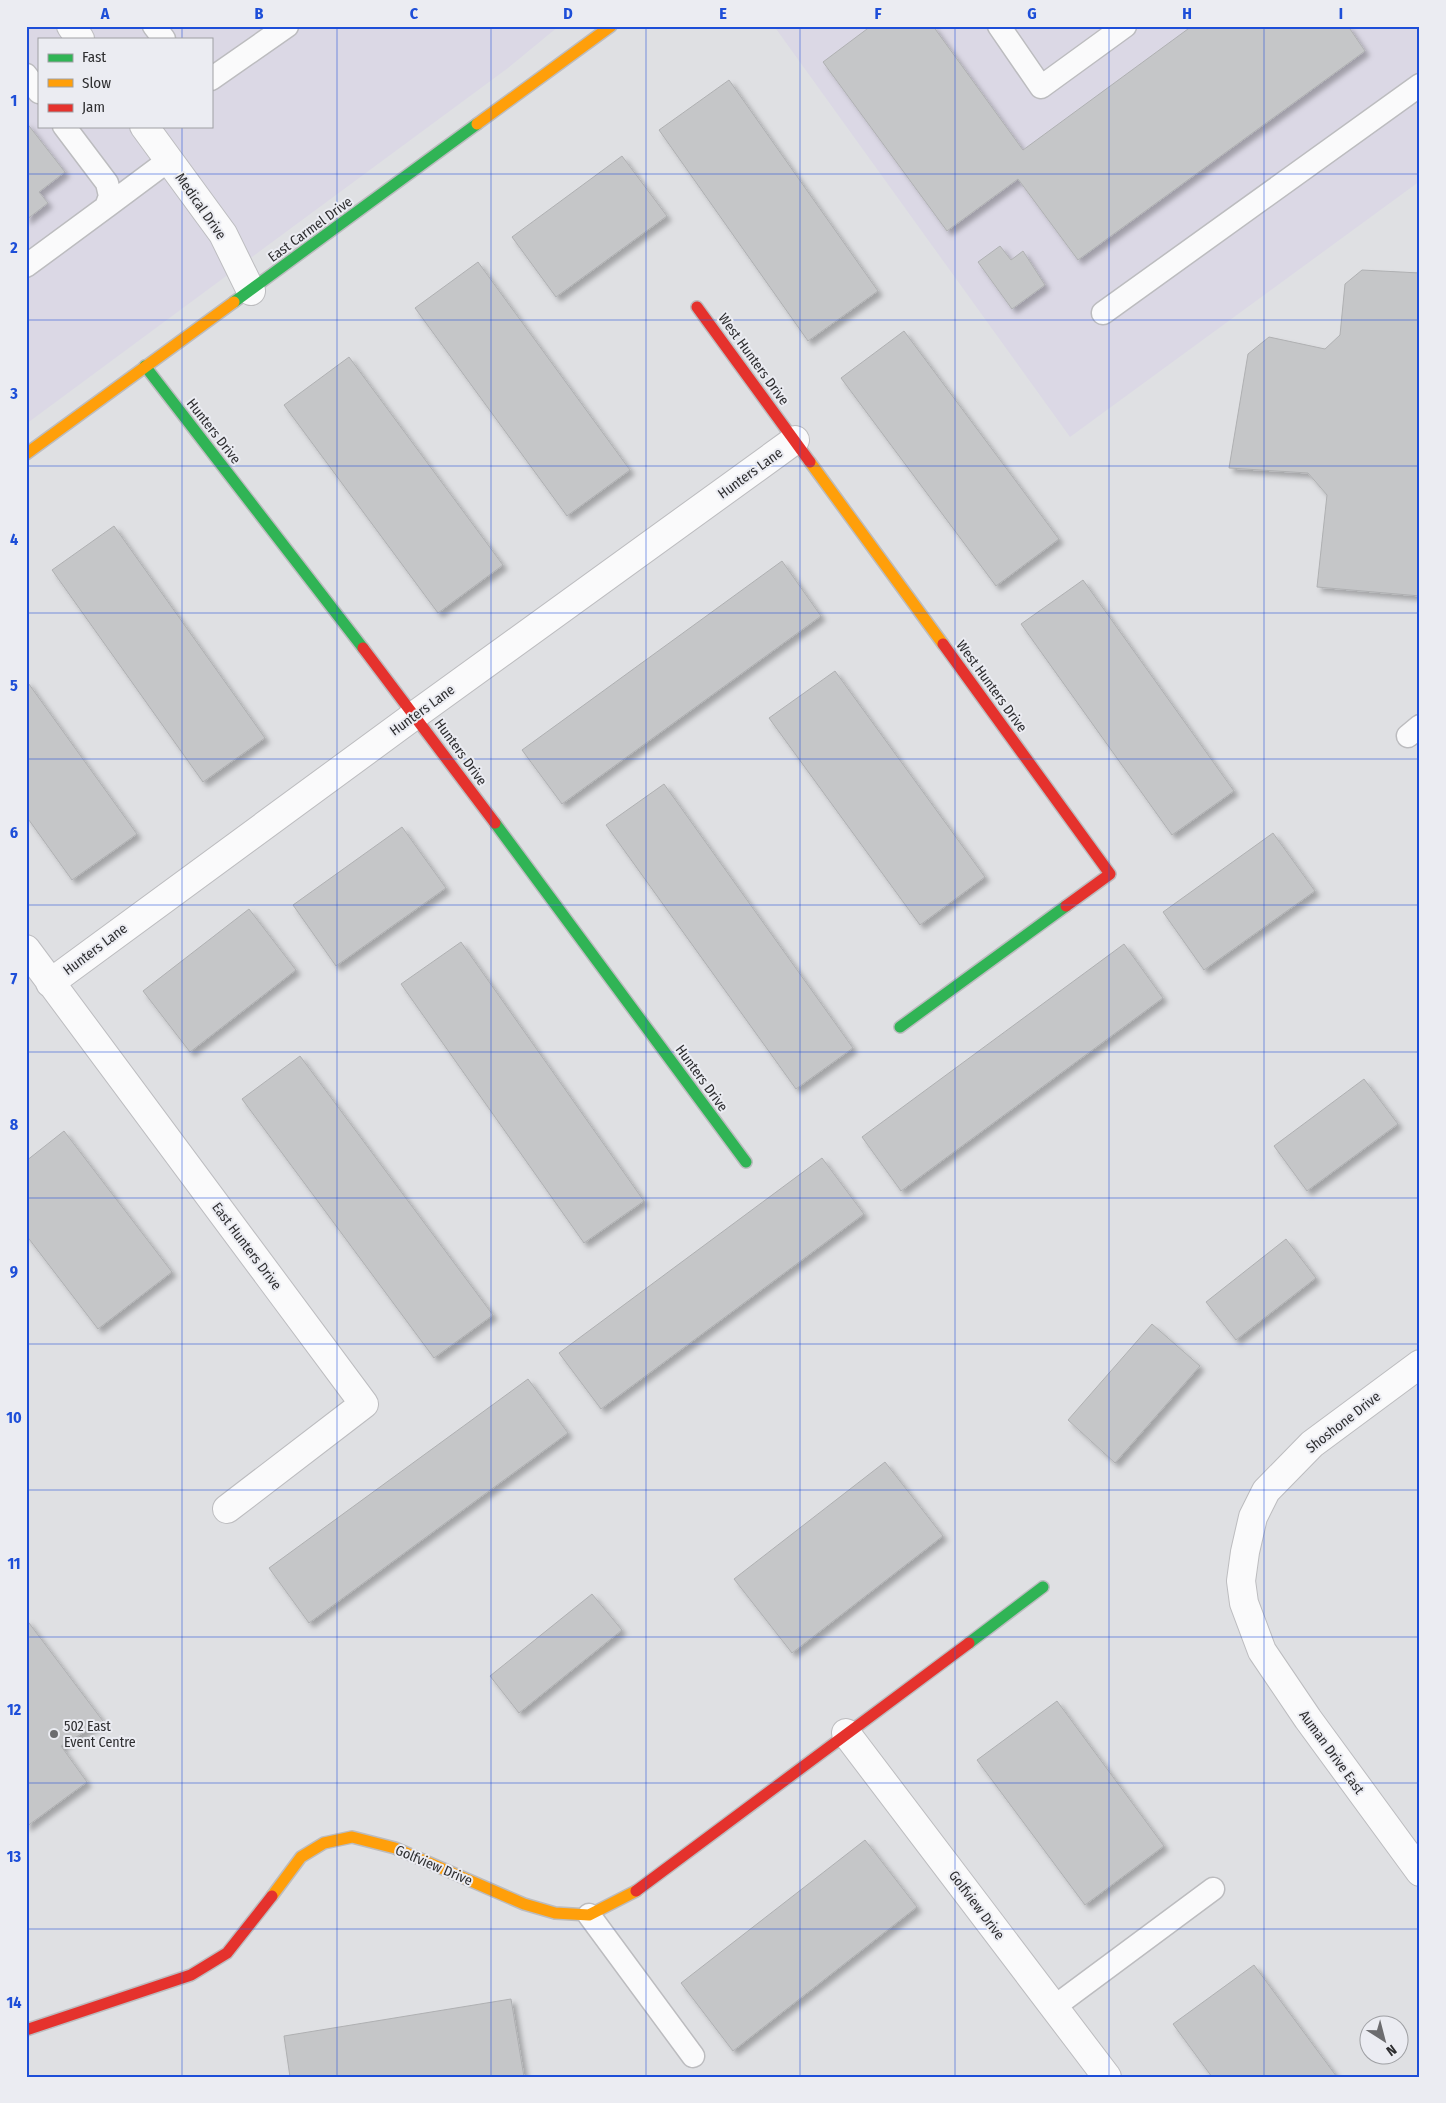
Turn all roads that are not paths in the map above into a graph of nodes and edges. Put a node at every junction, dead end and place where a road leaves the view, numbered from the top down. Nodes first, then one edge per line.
1 (71, 26) edge
2 (154, 26) edge
3 (286, 26) edge
4 (611, 26) edge
5 (999, 26) edge
6 (1125, 26) edge
7 (79, 38) edge
8 (163, 38) edge
9 (26, 75) edge
10 (212, 78) edge
11 (1420, 85) edge
12 (38, 91) edge
13 (65, 128) edge
14 (145, 128) edge
15 (169, 160) junction
16 (106, 206) junction
17 (26, 266) edge
18 (251, 290) junction
19 (697, 307) dead end
20 (1103, 313) dead end
21 (145, 366) junction
22 (795, 440) junction
23 (26, 454) edge
24 (415, 715) junction
25 (26, 949) edge
26 (50, 983) junction
27 (900, 1027) dead end
28 (746, 1162) dead end
29 (1420, 1364) edge
30 (226, 1509) dead end
31 (1043, 1587) dead end
32 (1252, 1628) joint
33 (846, 1733) junction
34 (1420, 1872) edge
35 (1214, 1889) dead end
36 (589, 1915) junction
37 (1054, 2007) junction
38 (26, 2030) edge
39 (693, 2056) dead end
40 (1106, 2077) edge

1 - 7 street
2 - 8 lane
3 - 10 lane
4 - 18 street, East Carmel Drive
5 - 6 lane
9 - 12 lane
11 - 20 lane
13 - 16 lane
14 - 15 street, Medical Drive
15 - 16 lane
15 - 18 street, Medical Drive
16 - 17 lane
18 - 21 street, East Carmel Drive
19 - 22 street, West Hunters Drive
21 - 23 street, East Carmel Drive
21 - 24 street, Hunters Drive
22 - 24 street, Hunters Lane
22 - 27 street, West Hunters Drive
24 - 26 street, Hunters Lane
24 - 28 street, Hunters Drive
25 - 26 street, East Hunters Drive
26 - 30 street, East Hunters Drive
29 - 32 street, Shoshone Drive
31 - 33 street, Golfview Drive
32 - 34 street, Auman Drive East
33 - 36 street, Golfview Drive
33 - 37 street, Golfview Drive
35 - 37 lane
36 - 38 street, Golfview Drive
36 - 39 lane
37 - 40 street, Golfview Drive

